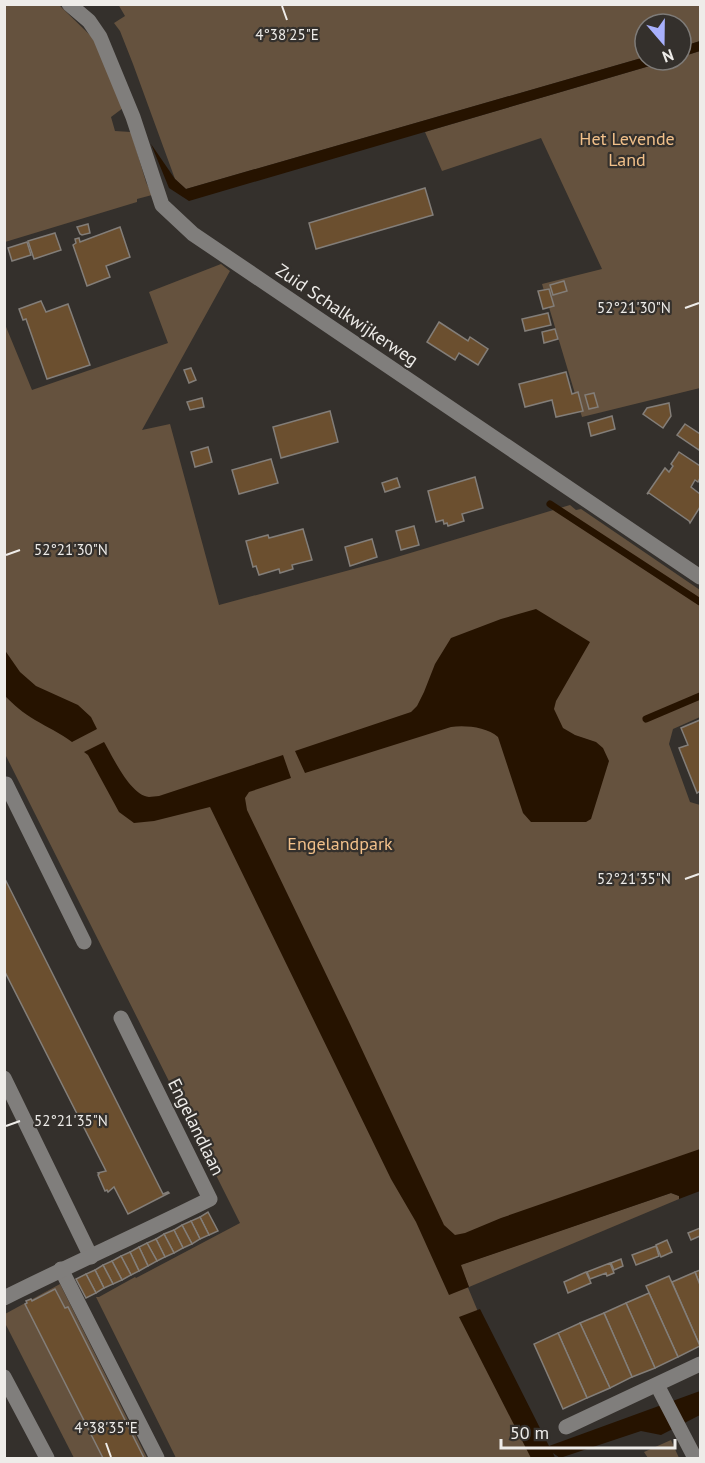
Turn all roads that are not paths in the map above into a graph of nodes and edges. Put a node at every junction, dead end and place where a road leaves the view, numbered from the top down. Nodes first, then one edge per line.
1 (69, 4) edge
2 (700, 577) edge
3 (4, 784) edge
4 (84, 942) dead end
5 (121, 1018) dead end
6 (4, 1078) edge
7 (91, 1257) junction
8 (61, 1269) junction
9 (4, 1298) edge
10 (700, 1364) edge
11 (4, 1377) edge
12 (660, 1391) junction
13 (566, 1427) dead end
14 (46, 1458) edge
15 (158, 1458) edge
16 (695, 1458) edge

1 - 2 street, Zuid Schalkwijkerweg
3 - 4 street
5 - 7 street, Engelandlaan
6 - 7 street
7 - 8 street, Engelandlaan
8 - 9 street, Engelandlaan
8 - 15 street
10 - 12 street
11 - 14 street
12 - 13 street
12 - 16 street

